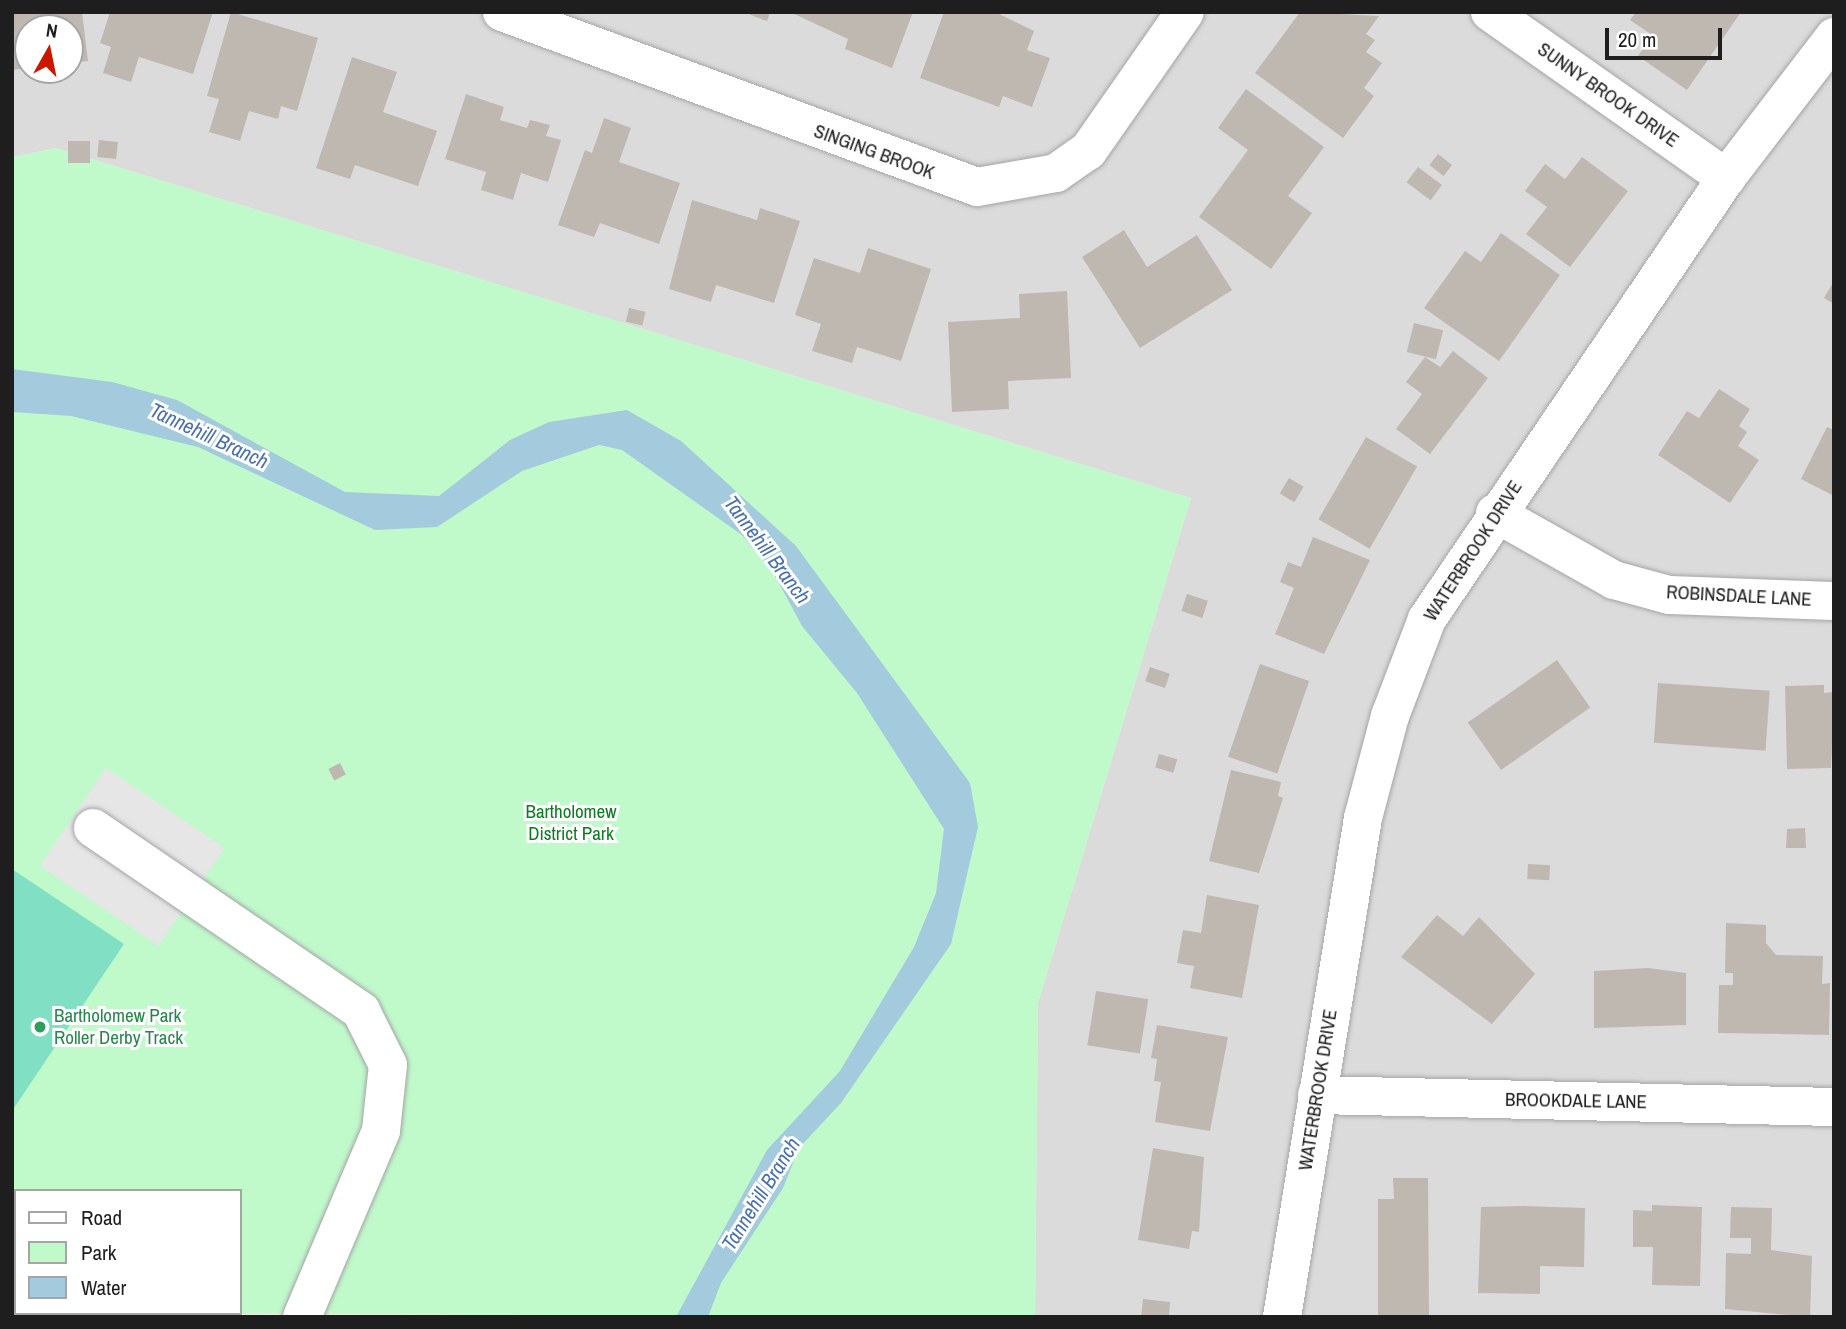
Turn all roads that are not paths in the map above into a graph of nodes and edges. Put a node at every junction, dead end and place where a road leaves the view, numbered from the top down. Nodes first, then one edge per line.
1 (502, 12) edge
2 (1185, 12) edge
3 (1490, 12) edge
4 (1834, 37) edge
5 (1726, 178) junction
6 (1495, 513) junction
7 (1834, 601) edge
8 (93, 828) dead end
9 (1317, 1095) junction
10 (1834, 1107) edge
11 (302, 1317) edge
12 (1282, 1317) edge

1 - 2 street, SINGING BROOK
3 - 5 street, SUNNY BROOK DRIVE
4 - 5 street, WATERBROOK DRIVE
5 - 6 street, WATERBROOK DRIVE
6 - 7 street, ROBINSDALE LANE
6 - 9 street, WATERBROOK DRIVE
8 - 11 street
9 - 10 street, BROOKDALE LANE
9 - 12 street, WATERBROOK DRIVE

